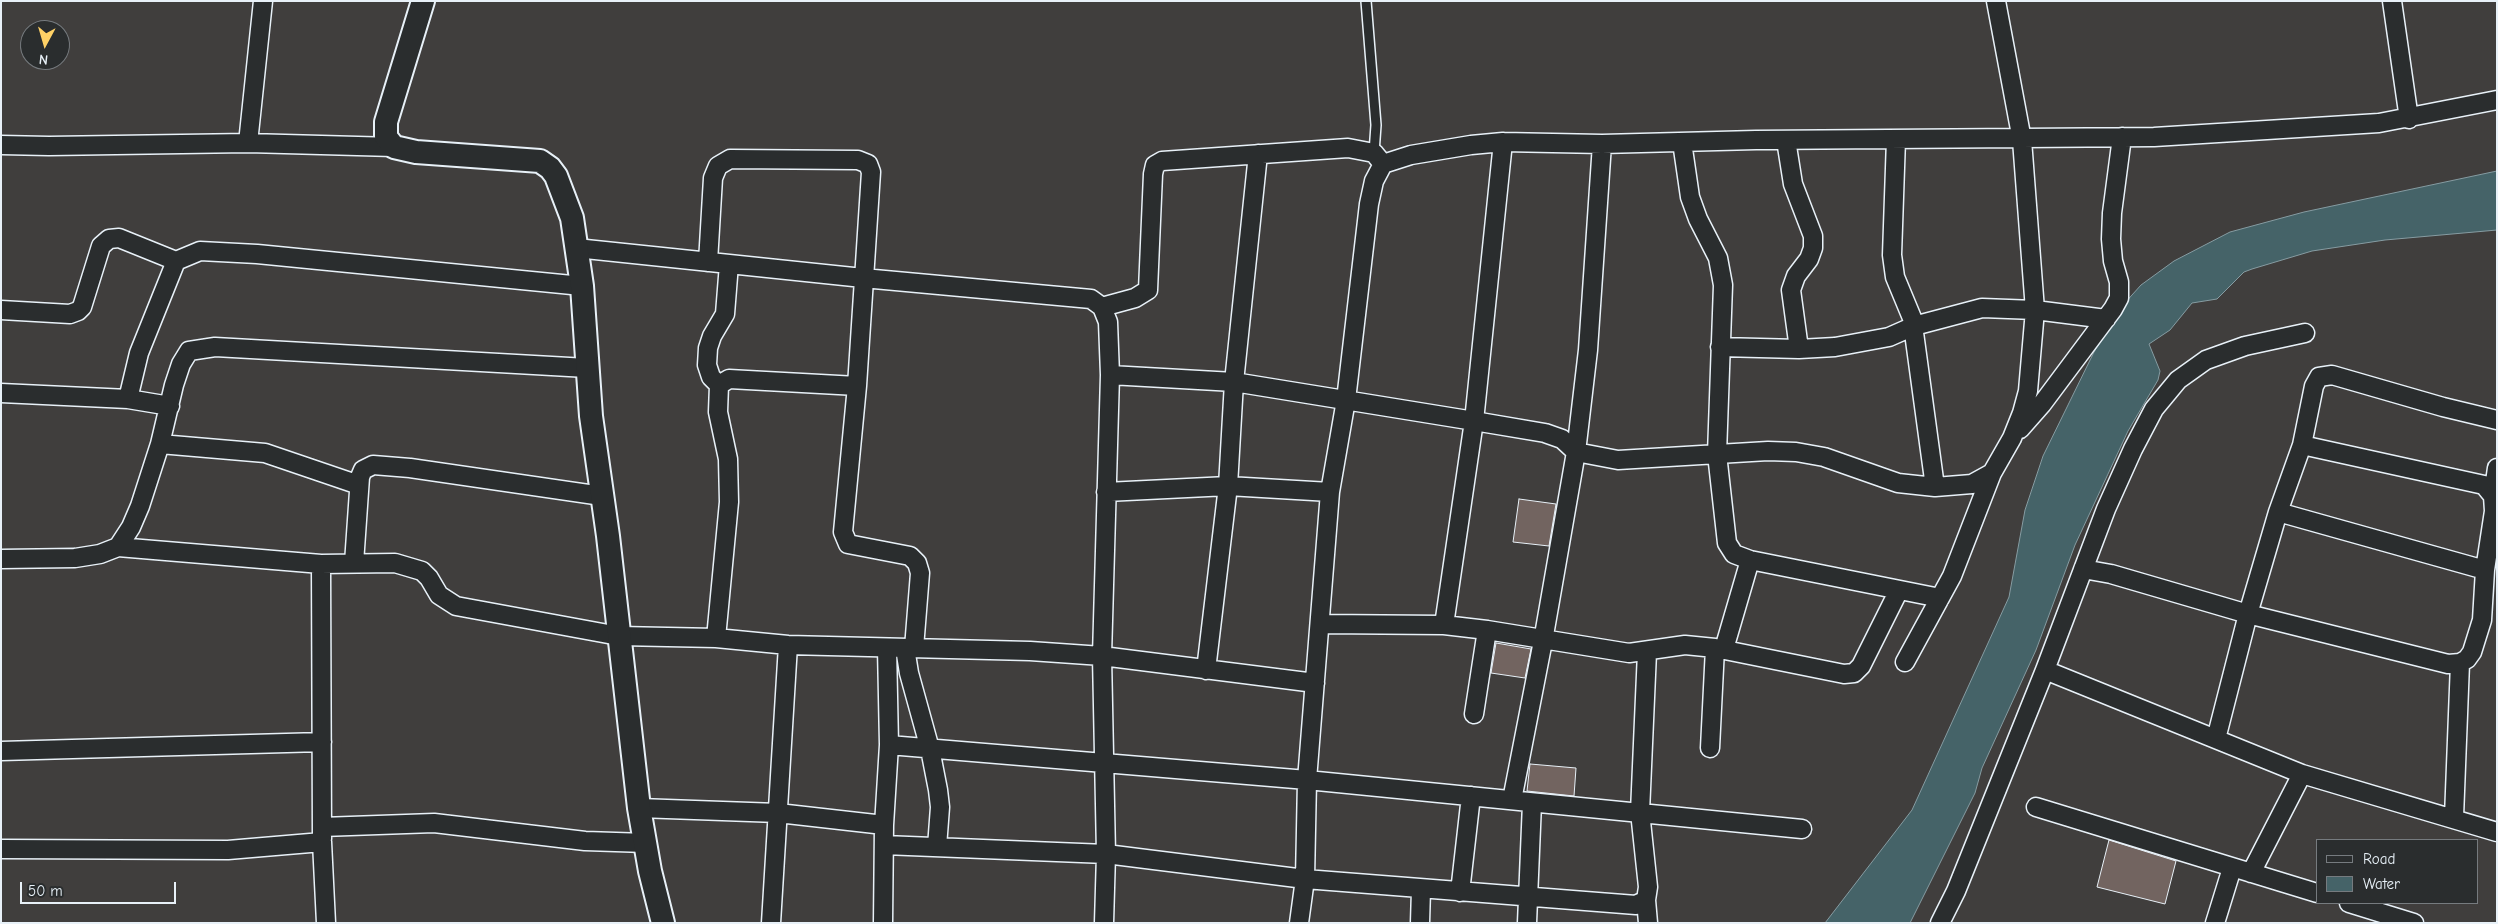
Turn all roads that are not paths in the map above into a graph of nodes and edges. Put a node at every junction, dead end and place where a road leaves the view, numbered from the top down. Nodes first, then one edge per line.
1 (263, 1) edge
2 (423, 1) edge
3 (1366, 1) edge
4 (1996, 1) edge
5 (2392, 1) edge
6 (2497, 100) edge
7 (2408, 118) junction
8 (2122, 138) junction
9 (1896, 139) junction
10 (1786, 140) junction
11 (2022, 140) junction
12 (1503, 142) junction
13 (1682, 142) junction
14 (248, 143) junction
15 (1602, 144) junction
16 (1, 145) edge
17 (394, 147) junction
18 (1258, 154) junction
19 (1378, 159) junction
20 (576, 248) junction
21 (176, 261) junction
22 (708, 262) junction
23 (729, 264) junction
24 (863, 278) junction
25 (582, 286) junction
26 (1102, 307) junction
27 (1, 310) edge
28 (2035, 310) junction
29 (2106, 319) junction
30 (1914, 326) junction
31 (2305, 333) dead end
32 (1720, 347) junction
33 (1799, 349) junction
34 (587, 368) junction
35 (1110, 375) junction
36 (1234, 382) junction
37 (719, 385) junction
38 (857, 386) junction
39 (1, 393) edge
40 (128, 399) junction
41 (1346, 400) junction
42 (170, 406) junction
43 (1474, 420) junction
44 (2497, 420) edge
45 (2012, 438) junction
46 (160, 444) junction
47 (2302, 445) junction
48 (1576, 452) junction
49 (1717, 454) junction
50 (2497, 468) edge
51 (1992, 473) junction
52 (359, 484) junction
53 (1228, 486) junction
54 (1935, 487) junction
55 (1106, 492) junction
56 (1330, 492) junction
57 (602, 496) junction
58 (2493, 496) junction
59 (2278, 512) junction
60 (118, 547) junction
61 (1, 559) edge
62 (1750, 560) junction
63 (354, 563) junction
64 (321, 564) junction
65 (2083, 569) junction
66 (2485, 570) junction
67 (1899, 590) junction
68 (1940, 598) junction
69 (2248, 614) junction
70 (2490, 621) edge
71 (1321, 624) junction
72 (1444, 625) junction
73 (1487, 630) junction
74 (619, 636) junction
75 (716, 638) junction
76 (1543, 641) junction
77 (788, 645) junction
78 (887, 648) junction
79 (910, 648) junction
80 (1720, 648) junction
81 (1647, 652) junction
82 (1102, 656) junction
83 (1905, 662) dead end
84 (2460, 663) junction
85 (1206, 670) junction
86 (2045, 670) junction
87 (1315, 683) junction
88 (1474, 714) dead end
89 (2216, 739) junction
90 (322, 742) junction
91 (889, 745) junction
92 (1710, 748) dead end
93 (930, 749) junction
94 (1, 751) edge
95 (1103, 764) junction
96 (2302, 774) junction
97 (1307, 780) junction
98 (1471, 796) junction
99 (1512, 800) junction
100 (1532, 803) junction
101 (2036, 807) dead end
102 (638, 808) junction
103 (1640, 812) junction
104 (778, 813) junction
105 (2454, 817) junction
106 (884, 825) junction
107 (1802, 829) dead end
108 (2497, 832) edge
109 (322, 835) junction
110 (646, 843) junction
111 (884, 845) junction
112 (937, 847) junction
113 (1, 849) edge
114 (1106, 854) junction
115 (2232, 868) junction
116 (2251, 873) junction
117 (1305, 880) junction
118 (1421, 889) junction
119 (1460, 892) junction
120 (2316, 893) edge
121 (1529, 897) junction
122 (1646, 900) junction
123 (2352, 904) edge
124 (326, 923) edge
125 (663, 923) edge
126 (770, 923) edge
127 (883, 923) edge
128 (1104, 923) edge
129 (1299, 923) edge
130 (1420, 923) edge
131 (1527, 923) edge
132 (1648, 923) edge
133 (1940, 923) edge
134 (2216, 923) edge
135 (2414, 923) edge

1 - 14 street
2 - 17 street
3 - 19 lane
4 - 11 street
5 - 7 street
6 - 7 street
7 - 8 street
8 - 11 street
8 - 29 street
9 - 10 street
9 - 11 street
9 - 30 street
10 - 13 street
10 - 33 street
11 - 28 street
12 - 15 street
12 - 19 street
12 - 43 street
13 - 15 street
13 - 32 street
14 - 16 street
14 - 17 street
15 - 48 street
17 - 20 street
18 - 19 street
18 - 26 street
18 - 36 street
19 - 41 street
20 - 22 street
20 - 25 street
21 - 25 street
21 - 27 street
21 - 40 street
22 - 23 street
22 - 24 street
23 - 24 street
23 - 37 street
24 - 26 street
24 - 38 street
25 - 34 street
26 - 35 street
28 - 29 street
28 - 30 street
28 - 45 street
29 - 45 street
30 - 33 street
30 - 54 street
31 - 65 street
32 - 33 street
32 - 49 street
34 - 42 street
34 - 57 street
35 - 36 street
35 - 55 street
36 - 41 street
36 - 53 street
37 - 38 street
37 - 75 street
38 - 79 street
39 - 40 street
40 - 42 street
41 - 43 street
41 - 56 street
42 - 46 street
43 - 48 street
43 - 72 street
44 - 47 street
45 - 51 street
46 - 52 street
46 - 60 street
47 - 58 street
47 - 59 street
48 - 49 street
48 - 76 street
49 - 54 street
49 - 62 street
50 - 58 street
51 - 54 street
51 - 68 street
52 - 57 street
52 - 63 street
53 - 55 street
53 - 56 street
53 - 85 street
55 - 82 street
56 - 71 street
57 - 74 street
58 - 66 street
59 - 66 street
59 - 69 street
60 - 61 street
60 - 64 street
62 - 67 street
62 - 80 street
63 - 64 street
63 - 74 street
64 - 90 street
65 - 69 street
65 - 86 street
66 - 70 street
67 - 68 street
67 - 80 street
68 - 83 street
69 - 84 street
69 - 89 street
70 - 84 street
71 - 72 street
71 - 87 street
72 - 73 street
73 - 76 street
73 - 88 street
74 - 75 street
74 - 102 street
75 - 77 street
76 - 81 street
76 - 99 street
77 - 78 street
77 - 104 street
78 - 79 street
78 - 91 street
79 - 82 street
79 - 93 street
80 - 81 street
80 - 92 street
81 - 103 street
82 - 85 street
82 - 95 street
84 - 105 street
85 - 87 street
86 - 89 street
86 - 133 street
87 - 97 street
89 - 96 street
90 - 94 street
90 - 109 street
91 - 93 street
91 - 106 street
93 - 95 street
93 - 112 street
95 - 97 street
95 - 114 street
96 - 105 street
96 - 116 street
97 - 98 street
97 - 117 street
98 - 99 street
98 - 119 street
99 - 100 street
100 - 103 street
100 - 121 street
101 - 115 street
102 - 104 street
102 - 110 street
103 - 107 street
103 - 122 street
104 - 106 street
104 - 126 street
105 - 108 street
106 - 111 street
109 - 110 street
109 - 113 street
109 - 124 street
110 - 125 street
111 - 112 street
111 - 127 street
112 - 114 street
114 - 117 street
114 - 128 street
115 - 116 street
115 - 134 street
116 - 120 street
117 - 118 street
117 - 129 street
118 - 119 street
118 - 130 street
119 - 121 street
121 - 122 street
121 - 131 street
122 - 132 street
123 - 135 street

